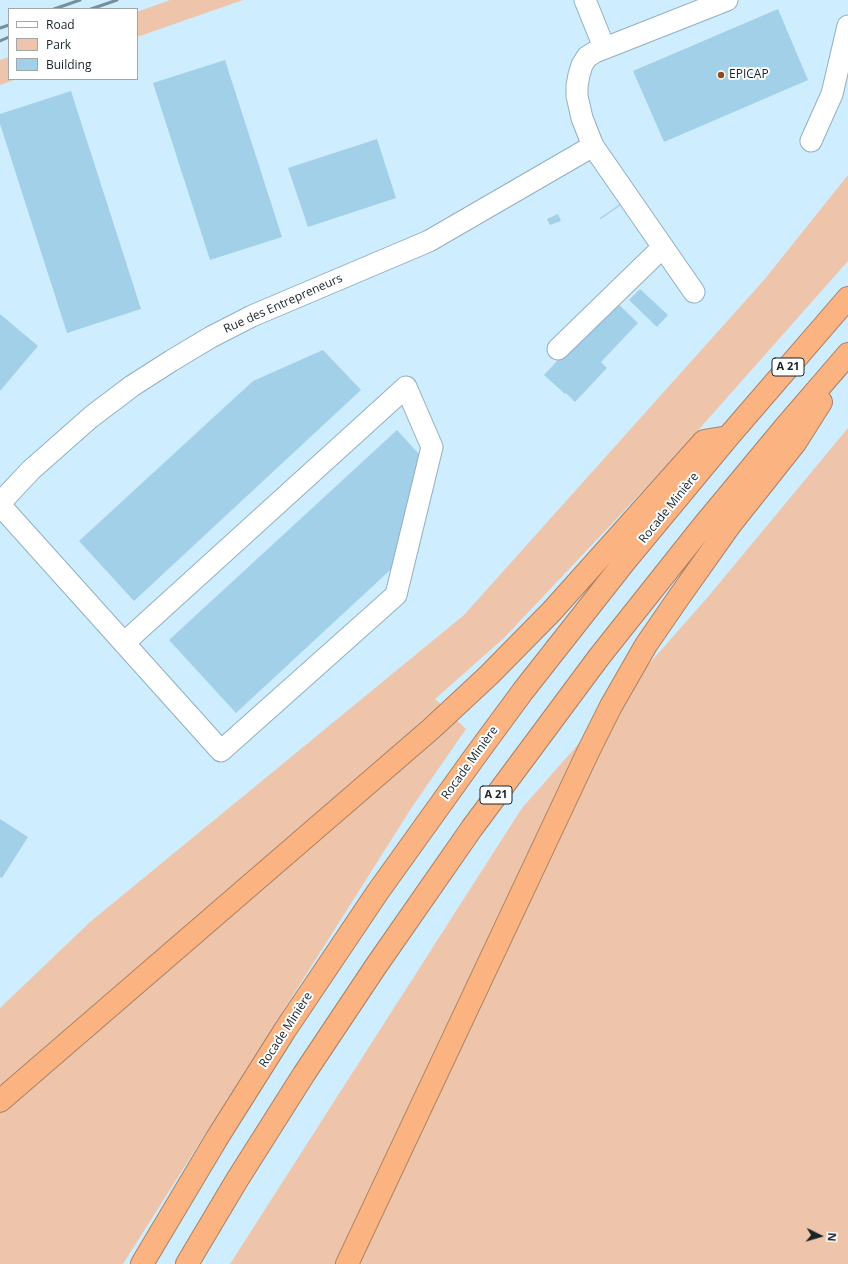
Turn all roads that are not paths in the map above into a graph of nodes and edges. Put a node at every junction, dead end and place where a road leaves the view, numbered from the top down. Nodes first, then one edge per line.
1 (585, 0) edge
2 (727, 0) edge
3 (847, 34) edge
4 (604, 47) junction
5 (811, 141) dead end
6 (593, 146) junction
7 (663, 247) junction
8 (694, 292) dead end
9 (848, 298) edge
10 (558, 349) dead end
11 (848, 355) edge
12 (728, 437) junction
13 (0, 504) edge
14 (124, 643) junction
15 (0, 1101) edge
16 (142, 1264) edge
17 (187, 1264) edge
18 (347, 1264) edge

1 - 4 street
2 - 4 street
3 - 5 street
4 - 6 street
6 - 7 street
6 - 13 street, Rue des Entrepreneurs
7 - 8 street
7 - 10 street
9 - 12 highway, Rocade Minière / A 21
11 - 17 highway, A 21
11 - 18 highway
12 - 15 highway
12 - 16 highway, Rocade Minière / A 21
13 - 14 street
14 - 14 street

